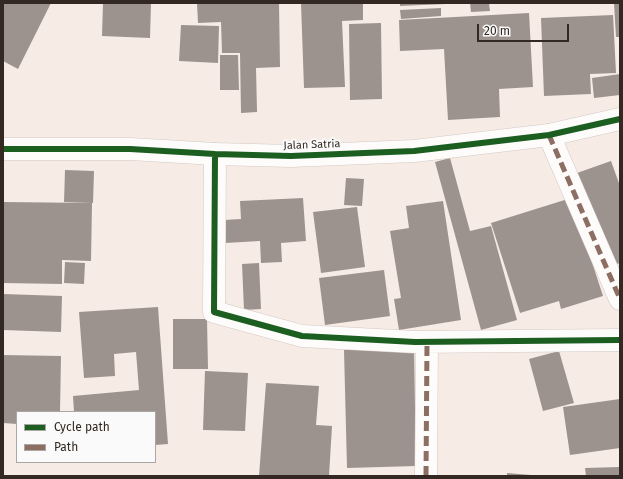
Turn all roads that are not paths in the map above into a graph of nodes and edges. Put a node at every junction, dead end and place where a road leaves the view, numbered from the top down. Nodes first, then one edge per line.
1 (620, 119) edge
2 (549, 135) junction
3 (3, 150) edge
4 (215, 154) junction
5 (620, 299) edge
6 (620, 340) edge
7 (427, 342) junction
8 (426, 476) edge

1 - 2 street, Jalan Satria
2 - 4 street, Jalan Satria
2 - 5 street
3 - 4 street, Jalan Satria
4 - 7 street
6 - 7 street
7 - 8 street

